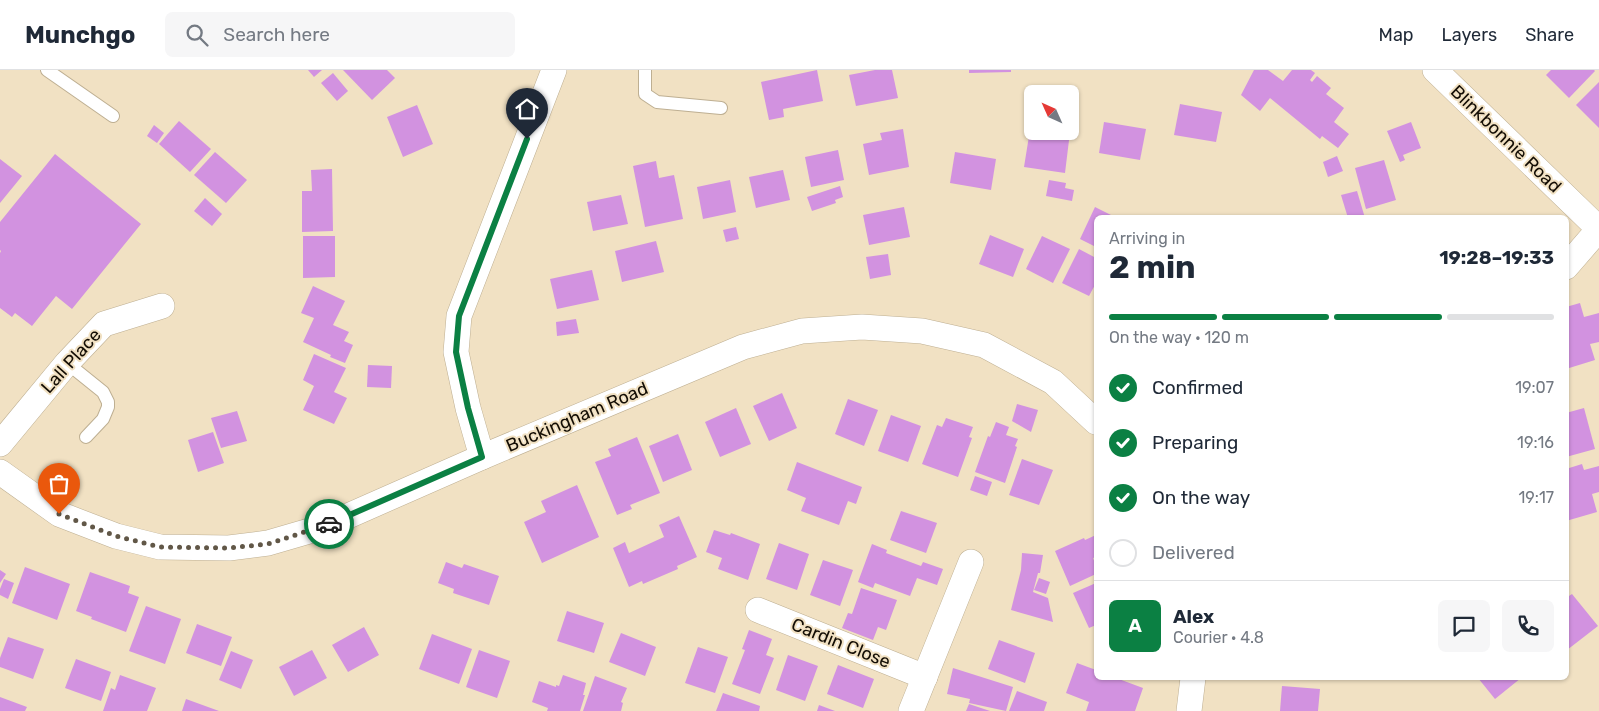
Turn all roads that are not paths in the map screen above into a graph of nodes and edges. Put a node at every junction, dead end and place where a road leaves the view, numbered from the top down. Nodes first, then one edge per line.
1 (47, 70) edge
2 (554, 70) edge
3 (645, 70) edge
4 (1435, 70) edge
5 (721, 108) dead end
6 (113, 116) dead end
7 (1599, 229) edge
8 (1569, 264) edge
9 (162, 306) dead end
10 (67, 363) junction
11 (1094, 420) edge
12 (86, 437) dead end
13 (0, 444) edge
14 (482, 457) junction
15 (0, 472) edge
16 (971, 562) dead end
17 (758, 610) dead end
18 (924, 677) junction
19 (1193, 680) edge
20 (911, 711) edge
21 (1189, 711) edge

1 - 6 lane
2 - 14 street
3 - 5 lane
4 - 7 street, Blinkbonnie Road
7 - 8 street
9 - 10 street, Lall Place
10 - 12 lane
10 - 13 street, Lall Place
11 - 14 street, Buckingham Road
14 - 15 street, Buckingham Road
16 - 18 street
17 - 18 street, Cardin Close
18 - 20 street
19 - 21 street

